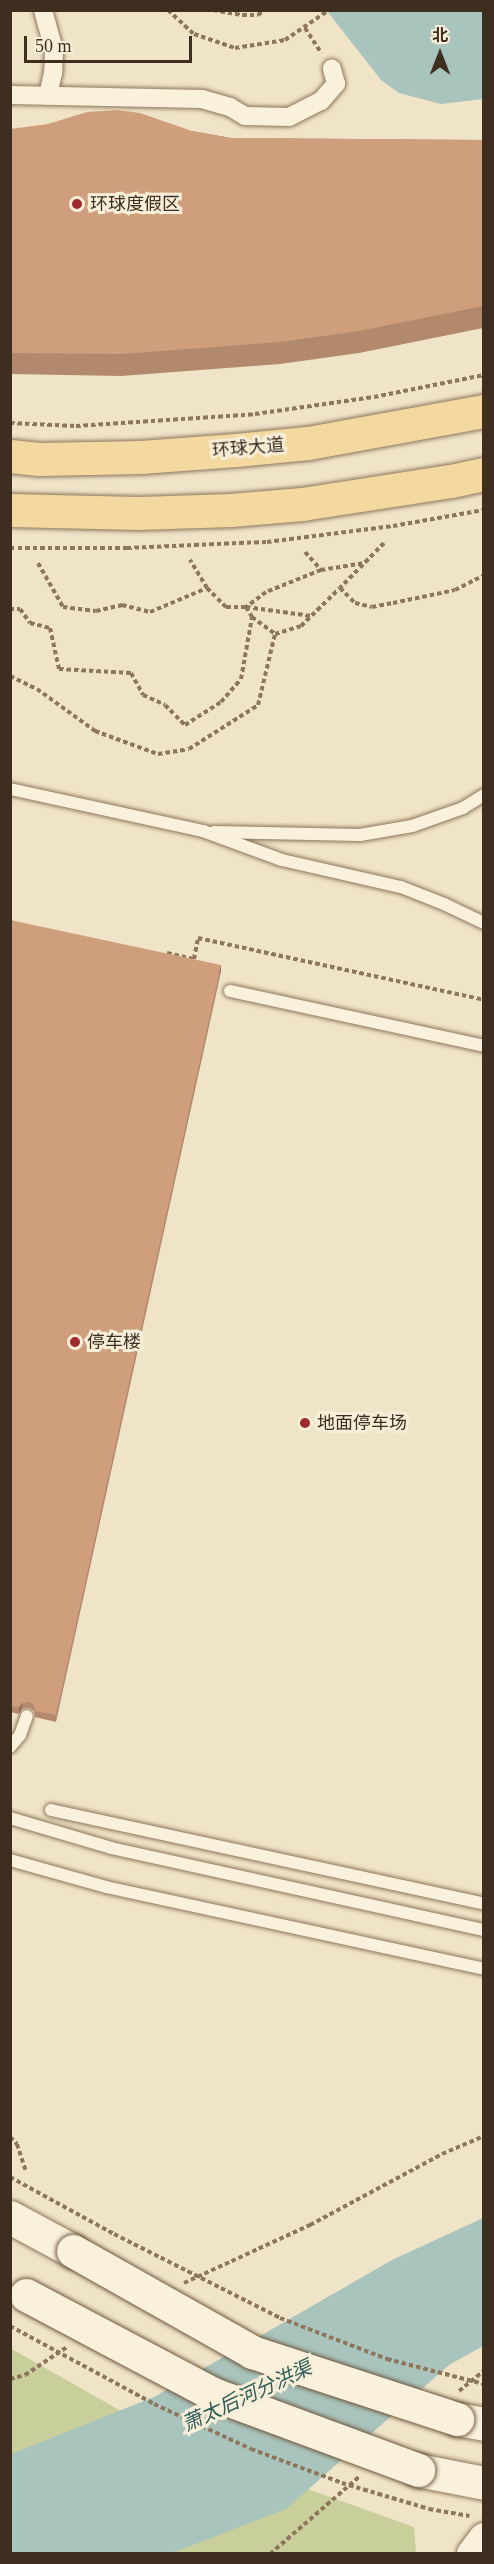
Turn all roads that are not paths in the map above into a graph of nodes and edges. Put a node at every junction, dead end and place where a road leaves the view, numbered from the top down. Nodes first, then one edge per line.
1 (43, 10) edge
2 (332, 69) road end
3 (10, 95) edge
4 (48, 95) junction
5 (483, 411) edge
6 (10, 456) edge
7 (483, 474) edge
8 (10, 510) edge
9 (10, 789) edge
10 (483, 795) edge
11 (204, 831) junction
12 (483, 923) edge
13 (231, 991) dead end
14 (483, 1046) edge
15 (27, 1716) dead end
16 (10, 1747) edge
17 (51, 1810) dead end
18 (10, 1818) edge
19 (10, 1860) edge
20 (483, 1904) edge
21 (483, 1930) edge
22 (483, 1970) edge
23 (10, 2217) edge
24 (18, 2290) edge
25 (470, 2422) edge
26 (483, 2483) edge
27 (478, 2527) edge
28 (472, 2553) edge

1 - 4 street
2 - 4 street
3 - 4 street
5 - 6 main road, 环球大道
7 - 8 main road
9 - 11 lane
10 - 11 lane
11 - 12 lane
13 - 14 lane
15 - 16 lane
17 - 20 lane
18 - 21 lane
19 - 22 lane
23 - 25 main road, bridge
24 - 26 main road, bridge
27 - 28 street

